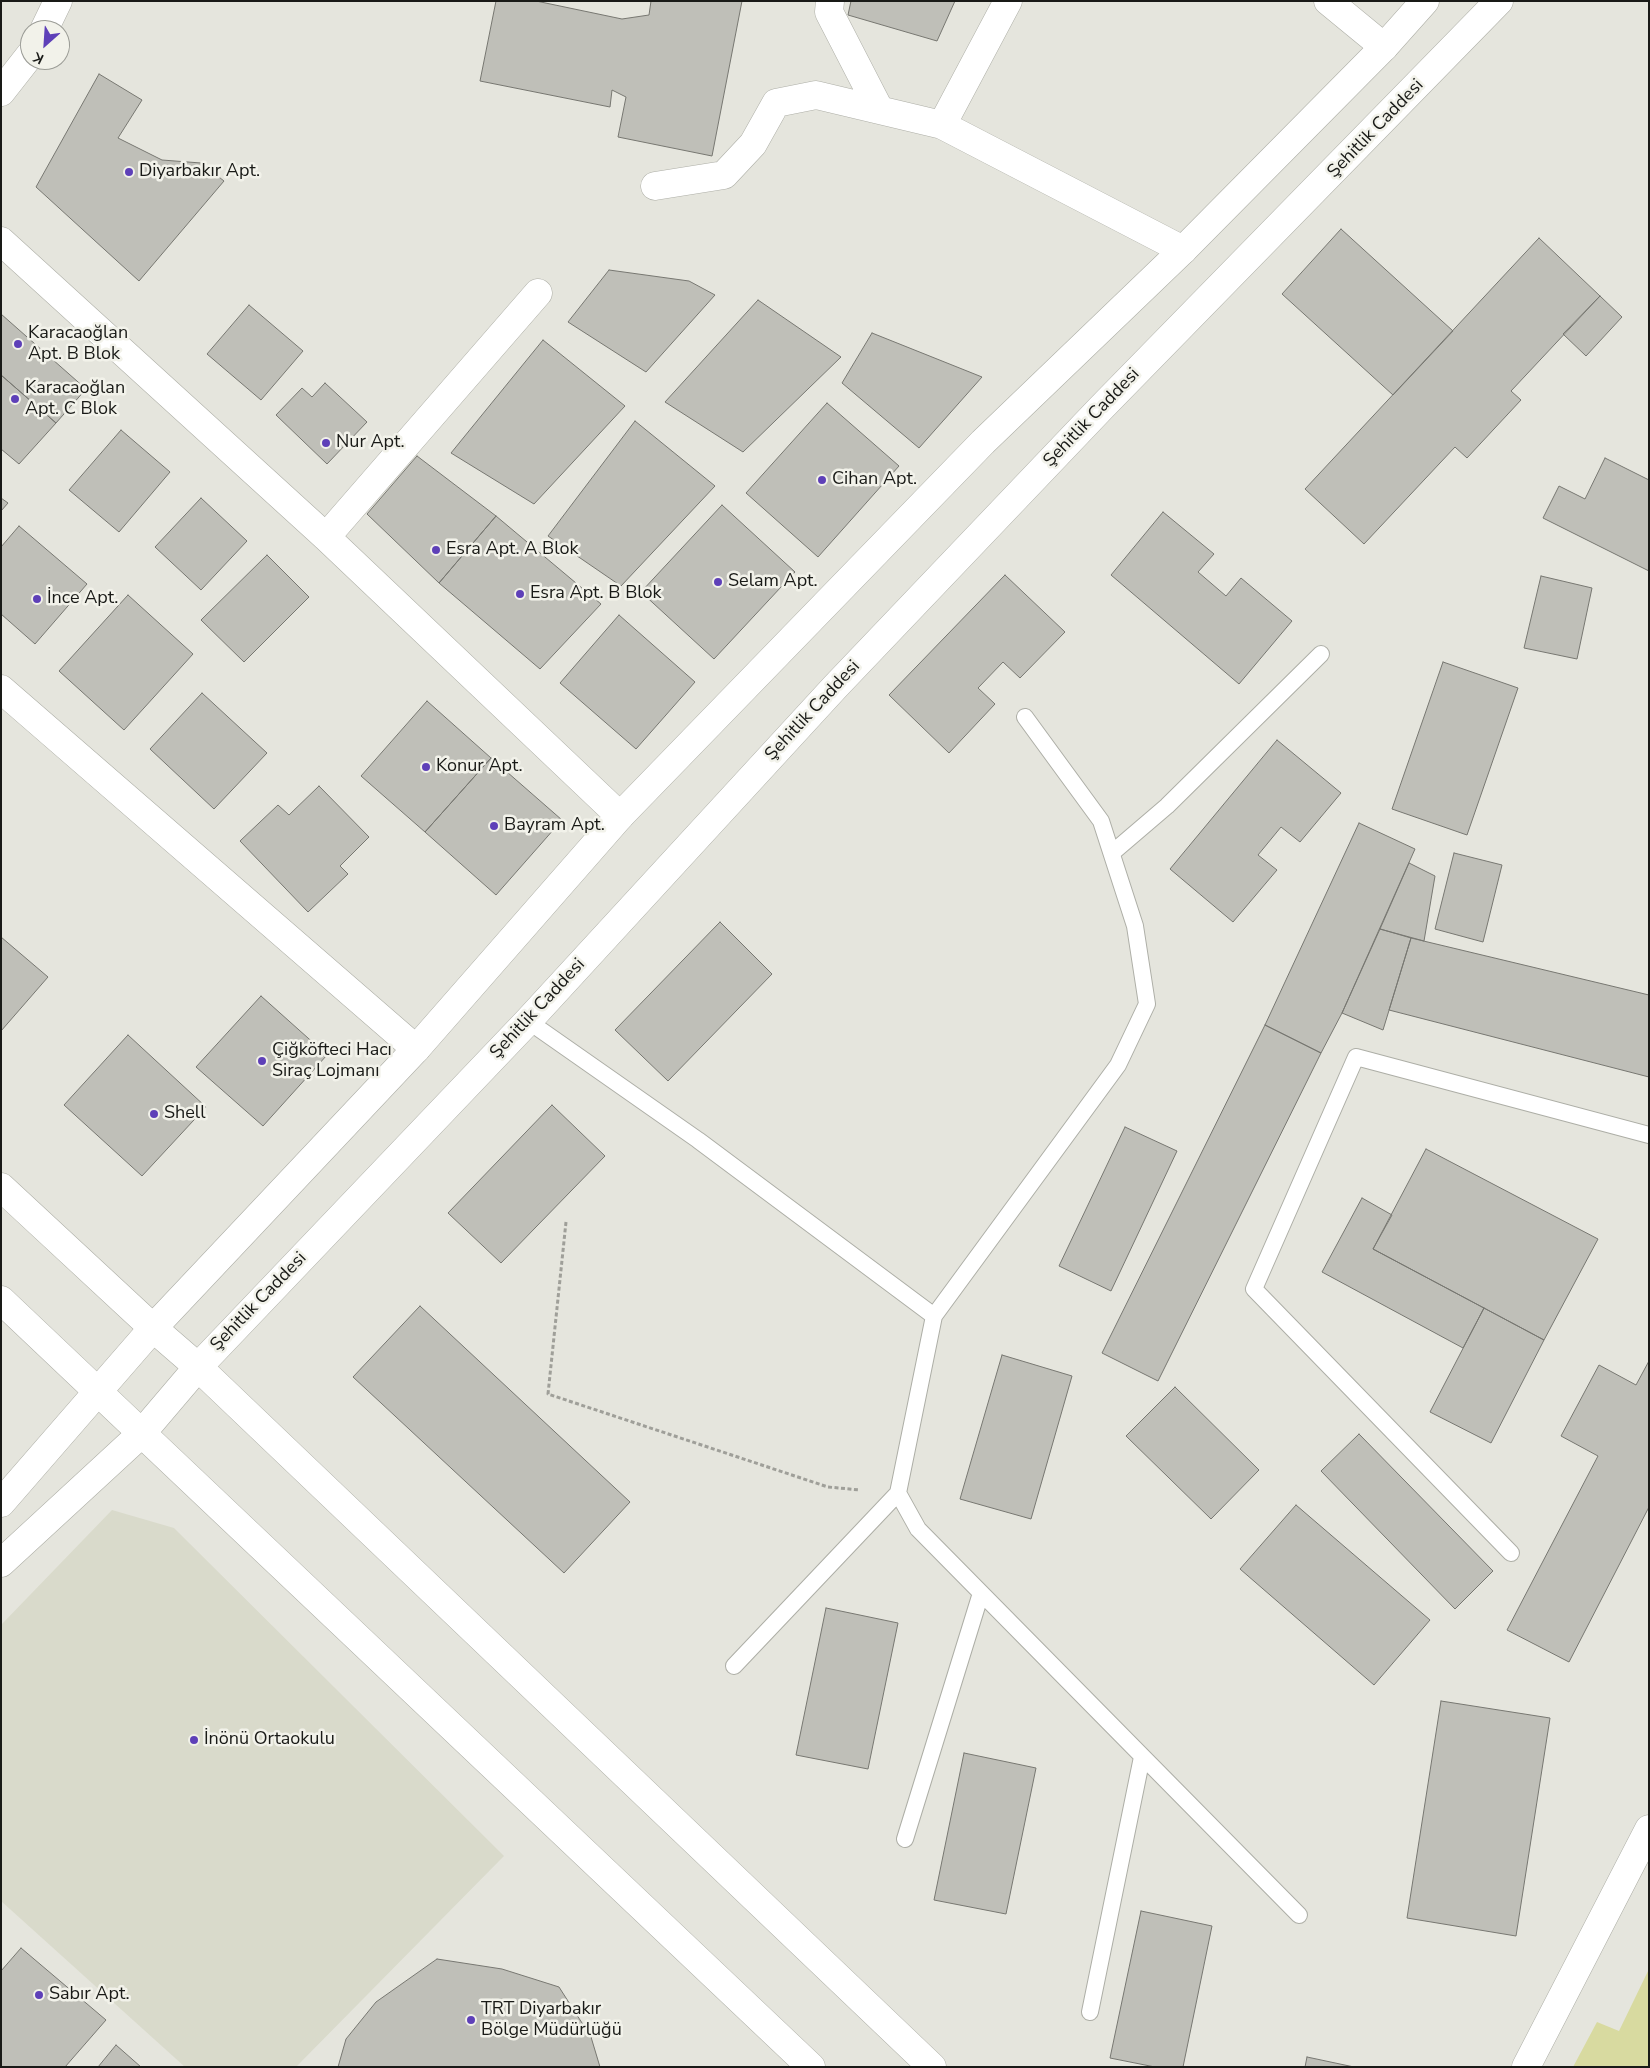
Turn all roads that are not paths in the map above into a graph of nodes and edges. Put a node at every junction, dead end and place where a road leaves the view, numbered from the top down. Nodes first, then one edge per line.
1 (58, 1) edge
2 (830, 1) edge
3 (1008, 1) edge
4 (1328, 1) edge
5 (1425, 1) edge
6 (1499, 1) edge
7 (49, 20) edge
8 (1384, 47) junction
9 (20, 68) edge
10 (1, 92) edge
11 (880, 109) junction
12 (942, 125) junction
13 (655, 186) dead end
14 (1, 241) edge
15 (1183, 250) junction
16 (538, 293) dead end
17 (326, 537) junction
18 (1321, 654) dead end
19 (1, 690) edge
20 (1025, 717) dead end
21 (620, 816) junction
22 (1112, 854) junction
23 (528, 1021) junction
24 (416, 1049) junction
25 (1649, 1136) edge
26 (1, 1187) edge
27 (1, 1300) edge
28 (934, 1316) junction
29 (152, 1328) junction
30 (198, 1367) junction
31 (98, 1392) junction
32 (141, 1434) junction
33 (898, 1493) junction
34 (1, 1503) edge
35 (1511, 1553) dead end
36 (1, 1563) edge
37 (980, 1593) junction
38 (734, 1666) dead end
39 (1142, 1757) junction
40 (1649, 1829) edge
41 (905, 1839) dead end
42 (1299, 1915) dead end
43 (1090, 2012) dead end
44 (811, 2067) edge
45 (932, 2067) edge
46 (1526, 2067) edge

1 - 7 street
2 - 11 street
3 - 12 street
4 - 8 street
5 - 8 street
6 - 23 street, Şehitlik Caddesi
8 - 15 street
9 - 10 street
11 - 12 street
11 - 13 street
12 - 15 street
14 - 17 street
15 - 21 street
16 - 17 street
17 - 21 street
18 - 22 lane
19 - 24 street
20 - 22 lane
21 - 24 street
22 - 28 lane
23 - 28 lane
23 - 30 street, Şehitlik Caddesi
24 - 29 street
25 - 35 lane
26 - 29 street
27 - 31 street
28 - 33 lane
29 - 30 street
29 - 31 street
30 - 32 street, Şehitlik Caddesi
30 - 45 street
31 - 32 street
31 - 34 street
32 - 36 street, Şehitlik Caddesi
32 - 44 street
33 - 37 lane
33 - 38 lane
37 - 39 lane
37 - 41 lane
39 - 42 lane
39 - 43 lane
40 - 46 street

